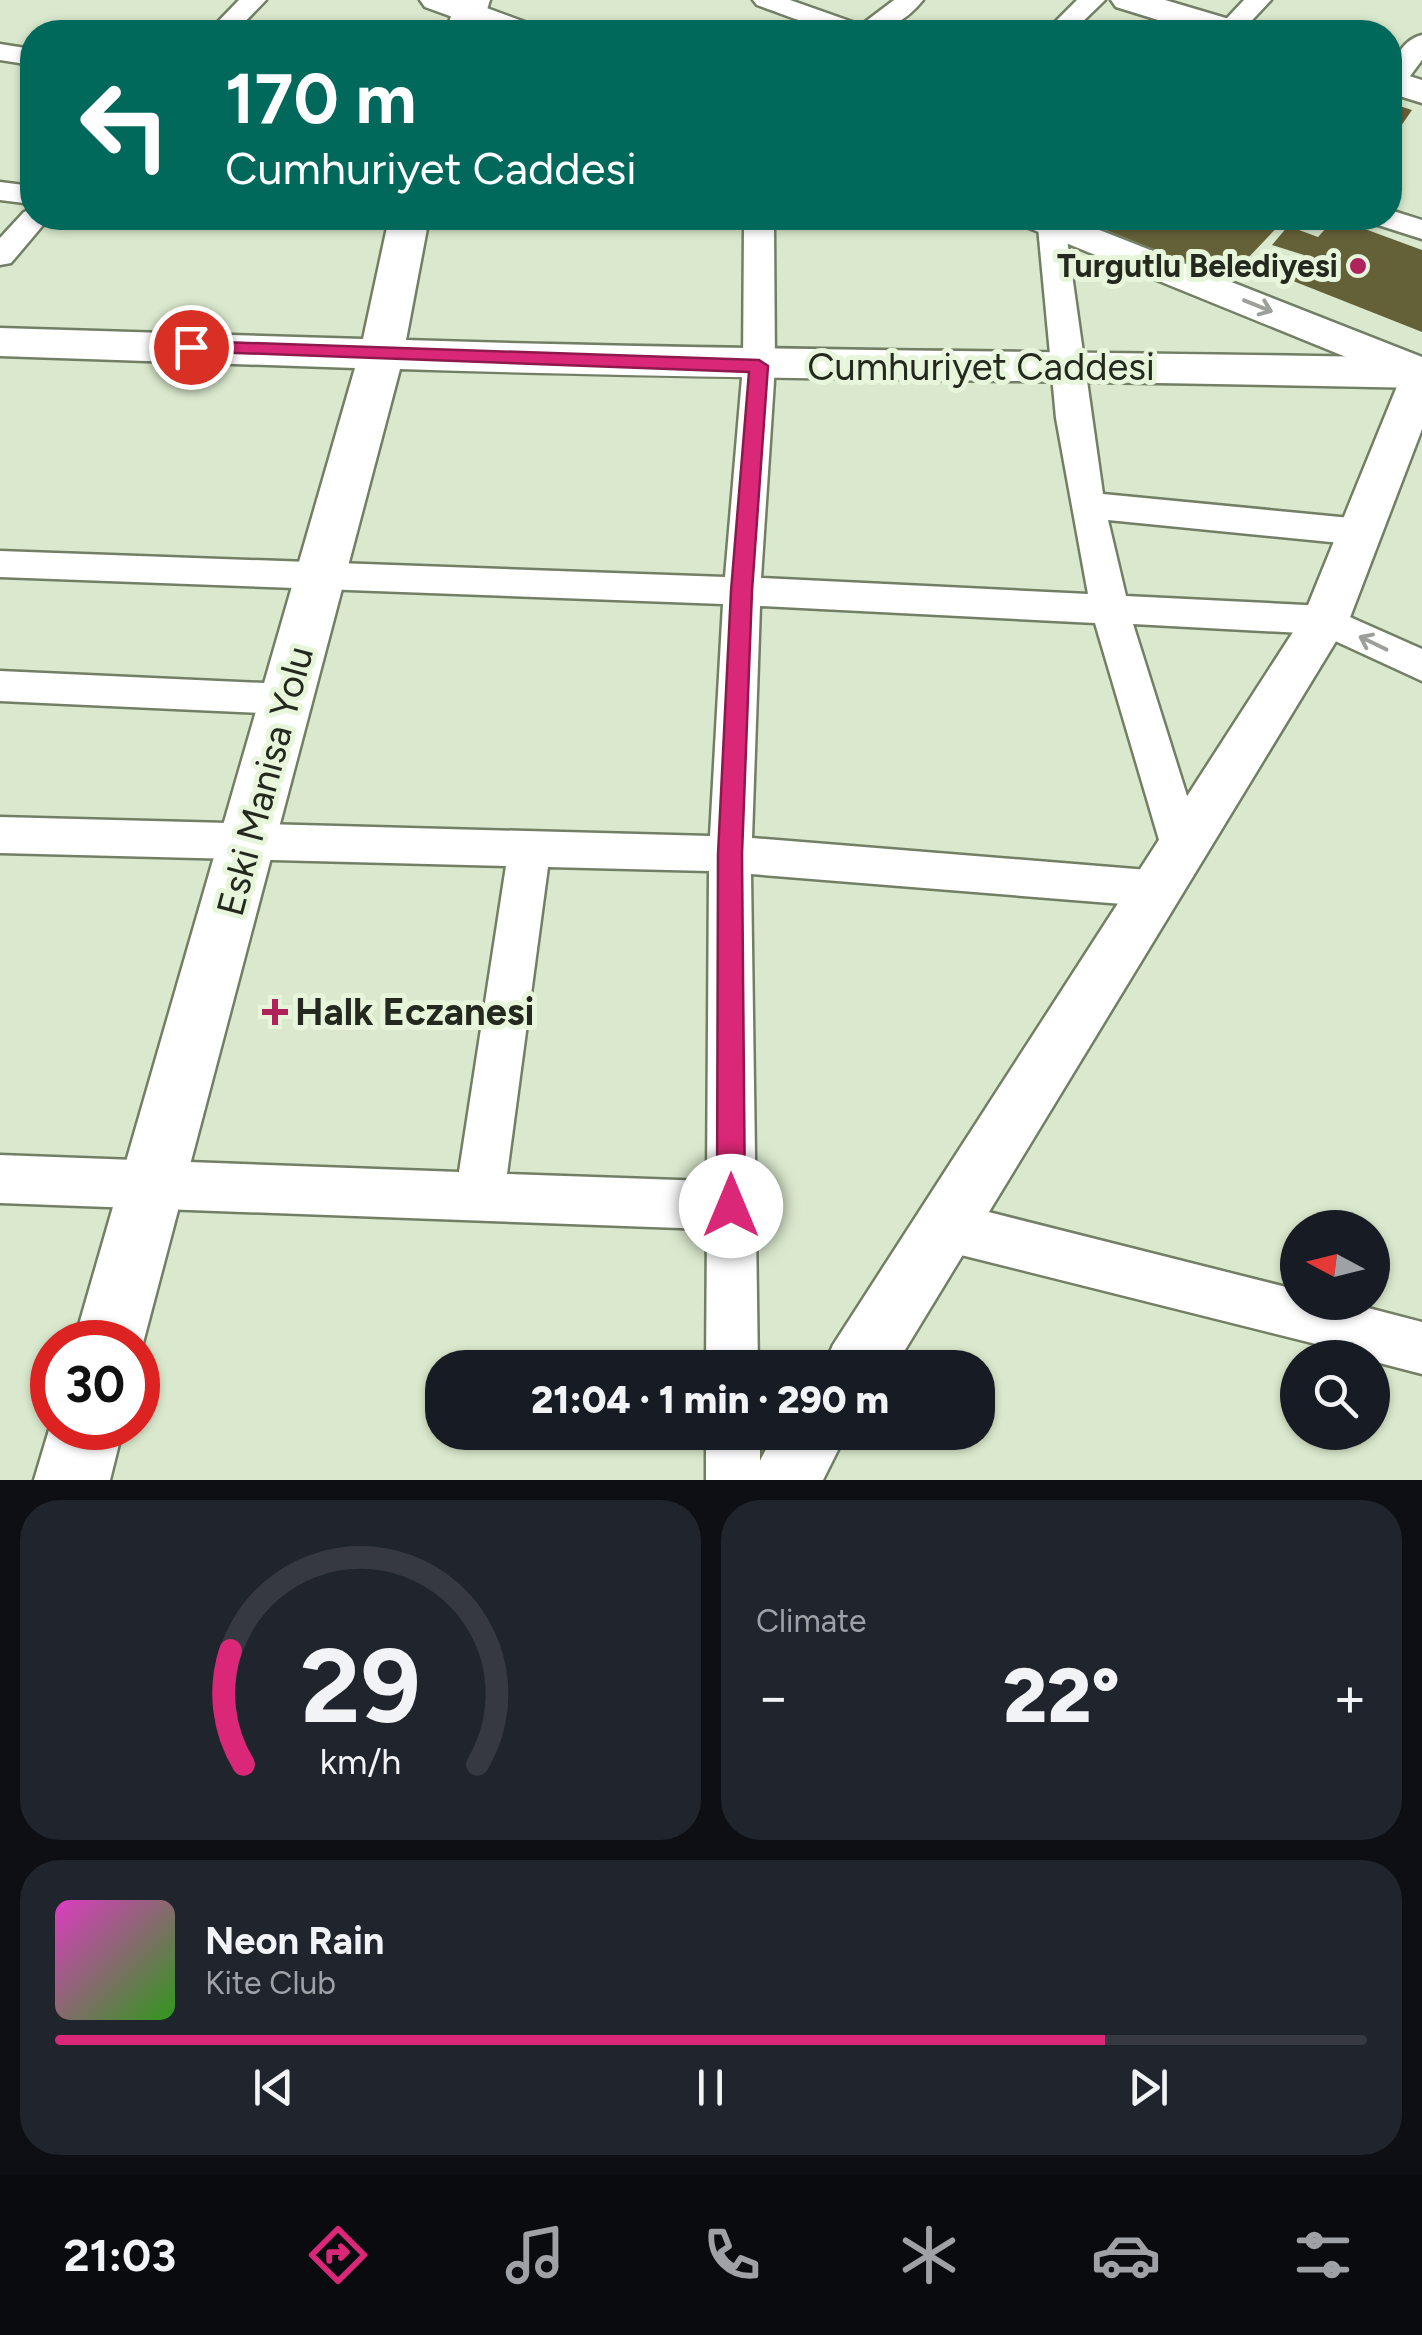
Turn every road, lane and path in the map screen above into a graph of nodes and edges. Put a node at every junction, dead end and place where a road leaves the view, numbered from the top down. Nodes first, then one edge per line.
1 (253, 0) edge
2 (766, 0) edge
3 (910, 0) edge
4 (1092, 0) edge
5 (1128, 0) edge
6 (1258, 0) edge
7 (460, 11) edge
8 (232, 20) edge
9 (487, 20) edge
10 (824, 20) edge
11 (884, 20) edge
12 (1071, 20) edge
13 (1191, 20) edge
14 (1240, 20) edge
15 (1422, 43) edge
16 (1402, 83) edge
17 (23, 230) edge
18 (407, 230) edge
19 (759, 230) edge
20 (1045, 230) edge
21 (1070, 230) edge
22 (0, 256) edge
23 (0, 342) edge
24 (382, 352) junction
25 (1064, 365) junction
26 (759, 366) junction
27 (1422, 374) edge
28 (1088, 505) junction
29 (1361, 532) junction
30 (0, 564) edge
31 (321, 576) junction
32 (742, 591) junction
33 (1110, 610) junction
34 (1325, 620) junction
35 (1422, 666) edge
36 (0, 686) edge
37 (286, 699) junction
38 (0, 835) edge
39 (249, 841) junction
40 (529, 852) junction
41 (730, 854) junction
42 (1171, 870) junction
43 (0, 1178) edge
44 (154, 1184) junction
45 (479, 1199) junction
46 (731, 1206) junction
47 (945, 1226) junction
48 (116, 1320) edge
49 (1422, 1348) edge
50 (732, 1350) edge
51 (867, 1350) edge
52 (80, 1450) edge
53 (733, 1450) edge
54 (803, 1450) edge
55 (72, 1480) edge
56 (734, 1480) edge
57 (784, 1480) edge

1 - 8 street
2 - 10 street
3 - 11 street
4 - 12 street
5 - 13 main road
6 - 14 street
7 - 9 street
15 - 16 street
17 - 22 street
18 - 24 main road, Eski Manisa Yolu
19 - 26 street
20 - 25 street
21 -> 27 street
23 - 24 main road, Cumhuriyet Caddesi
24 - 26 main road, Cumhuriyet Caddesi
24 - 31 main road, Eski Manisa Yolu
25 - 26 main road, Cumhuriyet Caddesi
25 - 27 main road, Cumhuriyet Caddesi
25 - 28 street
26 - 32 street
27 - 29 street
28 - 29 street
28 - 33 street
29 - 34 street
30 - 31 street
31 - 32 street
31 - 37 main road, Eski Manisa Yolu
32 - 33 street
32 - 41 street
33 - 34 street
33 - 42 street
35 -> 34 street
34 - 42 street
36 - 37 street
37 - 39 main road, Eski Manisa Yolu
38 - 39 street
39 - 40 street
39 - 44 main road, Eski Manisa Yolu
40 - 41 street
40 - 45 street
41 - 42 street
41 - 46 street
42 - 47 street
43 - 44 street
44 - 45 street
44 - 48 main road, Eski Manisa Yolu
45 - 46 street
46 - 50 street
47 - 49 street
47 - 51 street
52 - 55 main road
53 - 56 street
54 - 57 street

